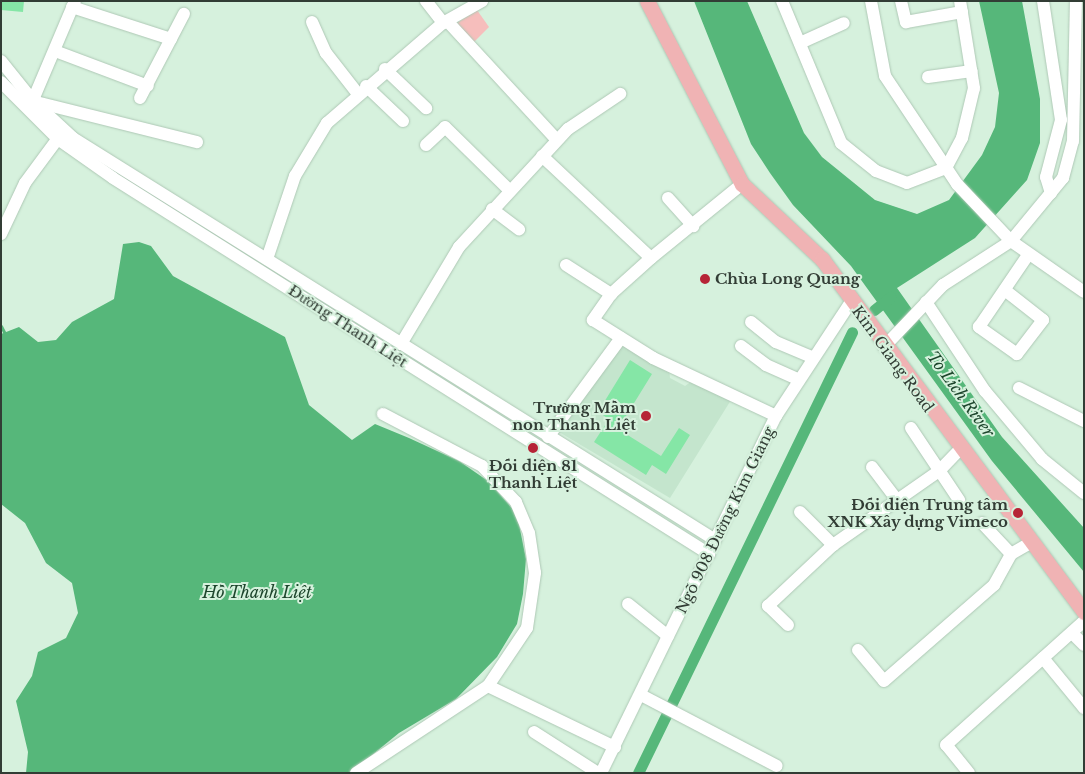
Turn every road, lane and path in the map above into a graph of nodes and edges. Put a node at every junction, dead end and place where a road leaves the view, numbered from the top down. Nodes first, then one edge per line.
1 (426, 1) edge
2 (482, 1) edge
3 (648, 1) edge
4 (782, 1) edge
5 (872, 1) edge
6 (901, 1) edge
7 (1042, 1) edge
8 (1076, 1) edge
9 (73, 4) edge
10 (462, 6) edge
11 (961, 7) edge
12 (184, 14) dead end
13 (312, 22) dead end
14 (446, 23) junction
15 (844, 23) dead end
16 (171, 39) junction
17 (800, 43) junction
18 (55, 51) junction
19 (1, 61) edge
20 (385, 69) junction
21 (972, 71) junction
22 (928, 77) dead end
23 (1078, 79) edge
24 (1, 82) edge
25 (148, 86) junction
26 (362, 90) junction
27 (620, 94) dead end
28 (140, 98) dead end
29 (30, 107) junction
30 (426, 108) dead end
31 (403, 121) dead end
32 (61, 135) junction
33 (557, 140) junction
34 (197, 142) dead end
35 (426, 145) dead end
36 (542, 156) junction
37 (946, 168) junction
38 (742, 184) junction
39 (509, 190) junction
40 (1051, 192) junction
41 (668, 198) dead end
42 (492, 209) junction
43 (694, 226) junction
44 (519, 230) dead end
45 (1, 234) edge
46 (1011, 241) junction
47 (1028, 255) junction
48 (651, 258) junction
49 (267, 259) junction
50 (566, 265) dead end
51 (1006, 291) junction
52 (1084, 292) edge
53 (611, 294) junction
54 (851, 302) junction
55 (923, 305) junction
56 (751, 322) dead end
57 (621, 338) junction
58 (400, 344) junction
59 (741, 346) dead end
60 (884, 348) junction
61 (811, 357) junction
62 (798, 379) junction
63 (1019, 388) dead end
64 (382, 414) dead end
65 (776, 416) junction
66 (1084, 421) edge
67 (911, 428) dead end
68 (548, 437) junction
69 (960, 449) junction
70 (872, 467) dead end
71 (939, 471) junction
72 (1084, 493) edge
73 (897, 500) junction
74 (959, 500) dead end
75 (800, 512) dead end
76 (982, 523) dead end
77 (715, 540) junction
78 (1030, 543) junction
79 (833, 545) junction
80 (709, 554) junction
81 (1011, 554) junction
82 (628, 604) dead end
83 (1084, 612) edge
84 (1084, 621) edge
85 (788, 625) dead end
86 (1072, 632) junction
87 (668, 636) junction
88 (1084, 645) edge
89 (858, 650) dead end
90 (1044, 658) junction
91 (488, 686) junction
92 (646, 699) junction
93 (1084, 708) edge
94 (534, 732) dead end
95 (615, 747) junction
96 (777, 766) dead end
97 (356, 773) edge
98 (600, 773) edge
99 (969, 773) edge

1 - 14 street
2 - 10 street
3 - 38 main road, Kim Giang Road
4 - 17 street
5 - 37 street
6 - 11 street
7 - 40 street
8 - 23 street
9 - 16 street
9 - 18 street
10 - 14 street
11 - 21 street
12 - 16 street
13 - 26 street
14 - 20 street
14 - 33 street
15 - 17 street
16 - 25 street
17 - 37 street
18 - 25 street
18 - 29 street
19 - 29 street
20 - 26 street
20 - 30 street
21 - 22 street
21 - 37 street
23 - 40 street
24 - 29 street, Đường Thanh Liệt
25 - 28 street
26 - 31 street
26 - 49 street
27 - 33 street
29 - 32 street, Đường Thanh Liệt
29 - 34 street
32 - 45 street
32 - 49 street, Đường Thanh Liệt
32 - 80 street, Đường Thanh Liệt
33 - 36 street
35 - 39 street
36 - 39 street
36 - 48 street
37 - 46 street
38 - 43 street
38 - 54 main road, Kim Giang Road
39 - 42 street
40 - 46 street
41 - 43 street
42 - 44 street
42 - 58 street
43 - 48 street
46 - 47 street
46 - 55 street
47 - 51 street
47 - 52 street
48 - 53 street
49 - 58 street, Đường Thanh Liệt
50 - 53 street
51 - 51 street
53 - 57 street
54 - 60 main road, Kim Giang Road
54 - 61 street, Ngõ 908 Đường Kim Giang
55 - 60 street
55 - 72 street
56 - 61 street
57 - 65 street
57 - 68 street
58 - 68 street, Đường Thanh Liệt
59 - 62 street
60 - 69 main road, Kim Giang Road
61 - 62 street, Ngõ 908 Đường Kim Giang
62 - 65 street, Ngõ 908 Đường Kim Giang
63 - 66 street
64 - 91 street
65 - 77 street, Ngõ 908 Đường Kim Giang
67 - 71 street
68 - 77 street, Đường Thanh Liệt
69 - 71 street
69 - 78 main road, Kim Giang Road
70 - 73 street
71 - 73 street
71 - 74 street
73 - 79 street
75 - 79 street
76 - 81 street
77 - 80 street, Ngõ 908 Đường Kim Giang
78 - 81 street
78 - 83 main road, Kim Giang Road
79 - 85 street
80 - 87 street, Ngõ 908 Đường Kim Giang
81 - 89 street
82 - 87 street
84 - 86 street
86 - 88 street
86 - 90 street
87 - 92 street, Ngõ 908 Đường Kim Giang
90 - 93 street
90 - 99 street
91 - 95 street
91 - 97 street
92 - 95 street, Ngõ 908 Đường Kim Giang
92 - 96 street
94 - 98 street
95 - 98 street, Ngõ 908 Đường Kim Giang

